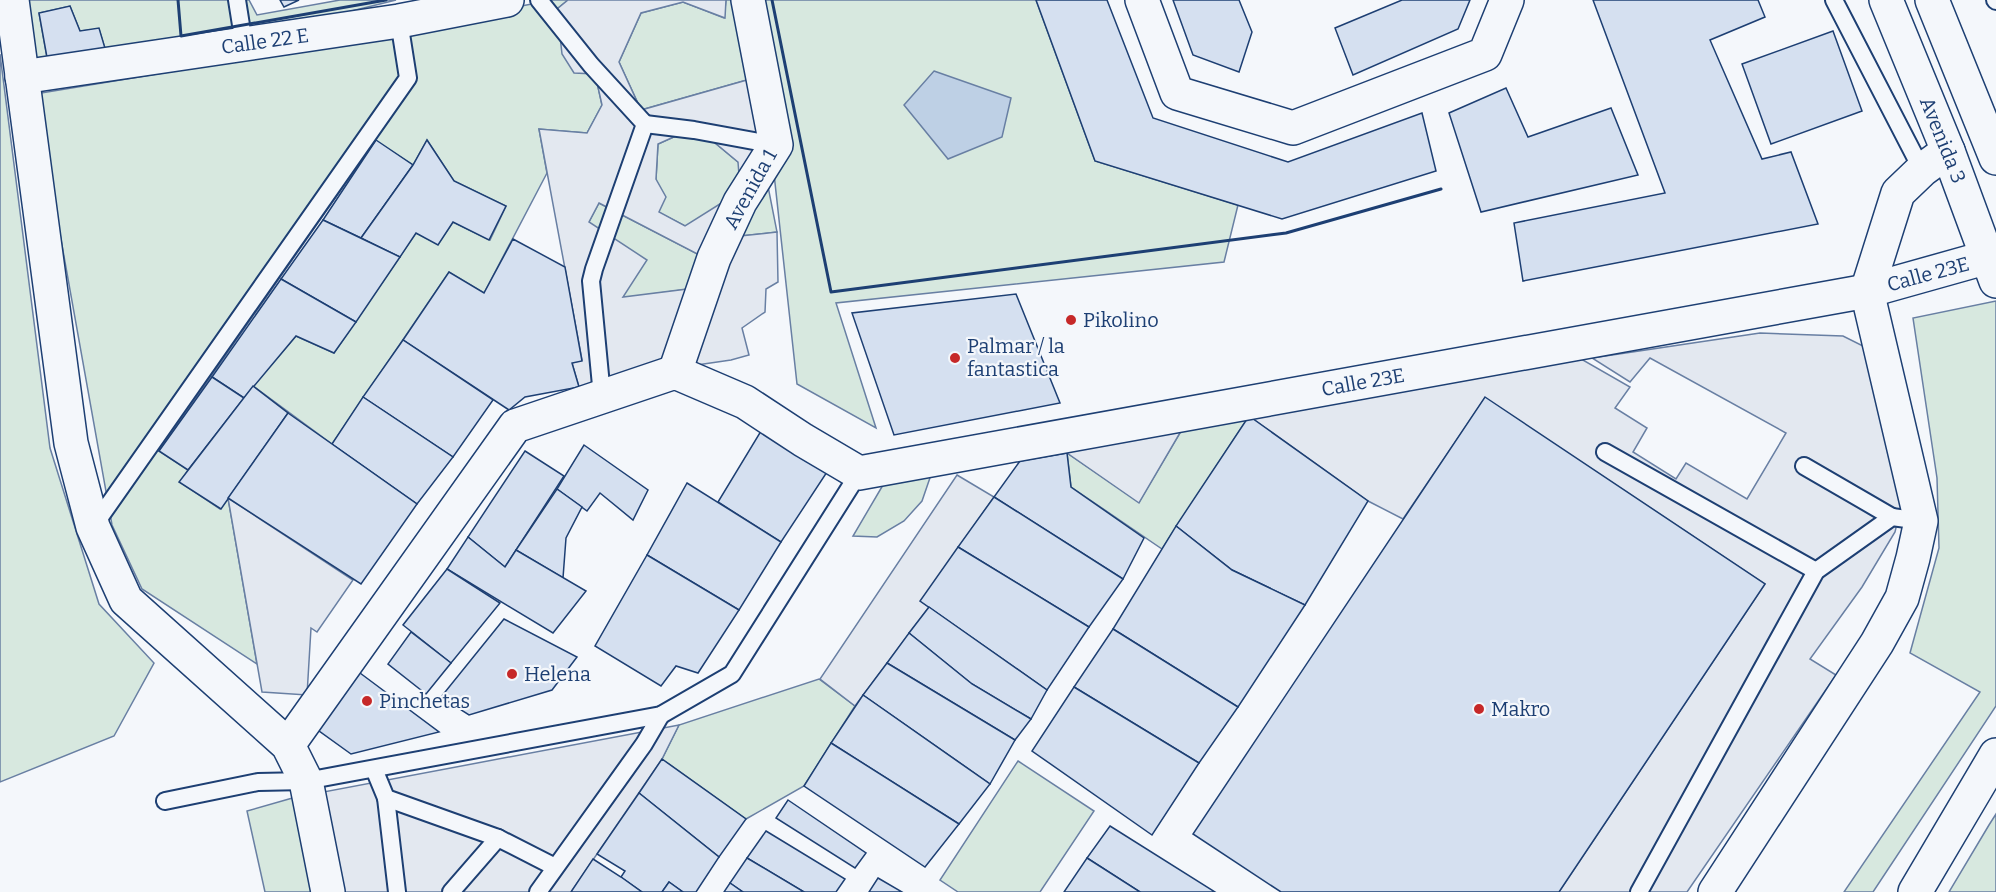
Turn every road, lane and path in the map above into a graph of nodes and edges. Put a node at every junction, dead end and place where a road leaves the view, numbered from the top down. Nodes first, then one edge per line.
1 (12, 0) edge
2 (237, 0) edge
3 (507, 0) edge
4 (539, 0) edge
5 (748, 0) edge
6 (1142, 0) edge
7 (1507, 0) edge
8 (1834, 0) edge
9 (1886, 0) edge
10 (1932, 0) edge
11 (399, 21) junction
12 (244, 44) junction
13 (22, 77) junction
14 (645, 124) junction
15 (776, 145) junction
16 (1995, 150) edge
17 (1948, 151) junction
18 (1922, 170) junction
19 (1992, 269) edge
20 (1867, 291) junction
21 (675, 372) junction
22 (602, 396) junction
23 (1605, 452) dead end
24 (1804, 466) dead end
25 (859, 473) junction
26 (1907, 519) junction
27 (93, 527) junction
28 (1816, 571) junction
29 (661, 716) junction
30 (288, 745) junction
31 (1996, 755) edge
32 (374, 769) junction
33 (306, 781) junction
34 (386, 798) junction
35 (165, 801) dead end
36 (498, 838) junction
37 (555, 867) junction
38 (328, 892) edge
39 (397, 892) edge
40 (451, 892) edge
41 (538, 892) edge
42 (1639, 892) edge
43 (1715, 892) edge
44 (1915, 892) edge

1 - 13 street
2 - 12 lane
3 - 11 street, Calle 22 E
4 - 14 lane
5 - 15 street, Avenida 1
6 - 7 street
8 - 18 lane
9 - 17 street, Avenida 3
10 - 16 street
11 - 12 street, Calle 22 E
11 - 27 lane
12 - 13 street, Calle 22 E
13 - 27 street
14 - 15 lane
14 - 22 lane
15 - 21 street, Avenida 1
17 - 18 street, Calle 23E
17 - 19 street, Avenida 3
18 - 20 street, Calle 23E
19 - 20 street, Calle 23E
20 - 25 street, Calle 23E
20 - 26 street
21 - 22 street
21 - 25 street
22 - 30 street
23 - 28 lane
24 - 26 lane
25 - 29 lane
26 - 28 lane
26 - 43 street
27 - 30 street
28 - 42 lane
29 - 32 lane
29 - 37 lane
30 - 33 street
31 - 44 street
32 - 33 lane
32 - 34 lane
33 - 35 lane
33 - 38 street
34 - 36 lane
34 - 39 lane
36 - 37 lane
36 - 40 lane
37 - 41 lane

